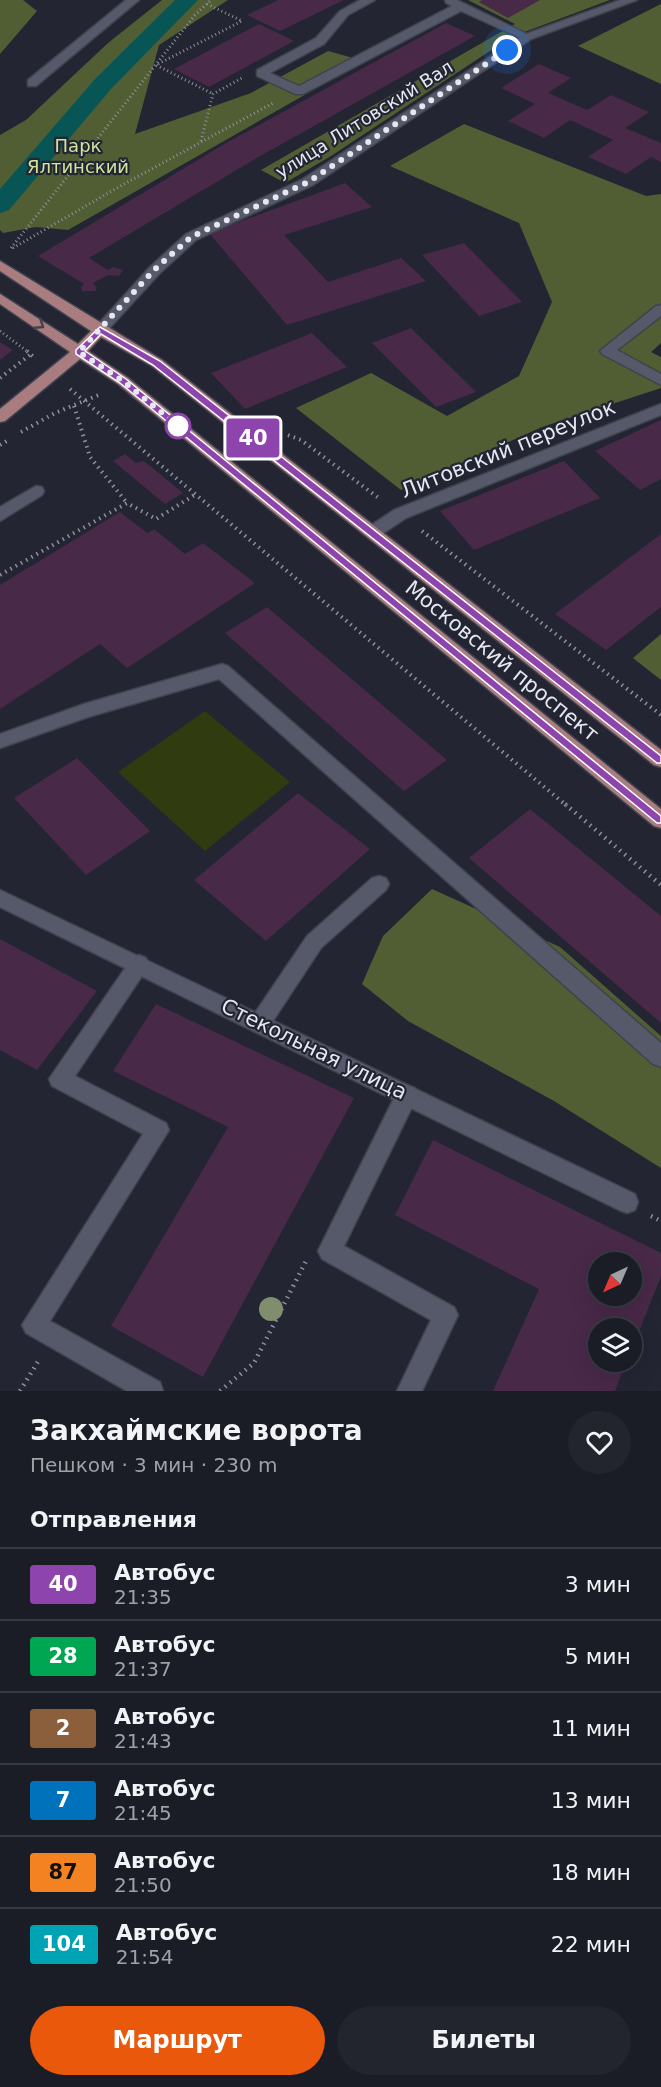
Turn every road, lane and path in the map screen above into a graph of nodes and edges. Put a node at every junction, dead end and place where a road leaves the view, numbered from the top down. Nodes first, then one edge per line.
1 (133, 0) edge
2 (211, 0) edge
3 (369, 0) edge
4 (448, 0) edge
5 (631, 0) edge
6 (207, 4) junction
7 (461, 6) junction
8 (527, 37) junction
9 (156, 65) junction
10 (32, 83) dead end
11 (213, 94) dead end
12 (283, 98) dead end
13 (0, 265) edge
14 (0, 298) edge
15 (661, 309) edge
16 (100, 330) junction
17 (79, 352) junction
18 (31, 354) dead end
19 (0, 378) edge
20 (661, 380) edge
21 (74, 406) junction
22 (661, 409) edge
23 (0, 417) edge
24 (0, 445) edge
25 (36, 491) dead end
26 (196, 495) junction
27 (127, 503) junction
28 (0, 515) edge
29 (373, 532) junction
30 (0, 575) edge
31 (0, 741) edge
32 (661, 760) edge
33 (661, 820) edge
34 (379, 884) dead end
35 (661, 885) edge
36 (0, 898) edge
37 (139, 964) junction
38 (261, 1023) junction
39 (661, 1057) edge
40 (406, 1095) junction
41 (627, 1202) dead end
42 (309, 1255) dead end
43 (54, 1336) junction
44 (20, 1391) edge
45 (151, 1391) edge
46 (220, 1391) edge
47 (410, 1391) edge

1 - 10 street
2 - 6 path
3 - 7 street
4 - 7 street
5 - 8 street, улица Литовский Вал
6 - 9 path
6 - 9 path
7 - 8 street
8 - 16 street, улица Литовский Вал
9 - 11 path
9 - 12 path
13 - 16 main road, Московский проспект
14 -> 17 main road, Московский проспект
15 - 20 street
16 - 17 main road, улица Литовский Вал
16 - 29 main road, Московский проспект
17 - 23 main road, улица Литовский Вал
17 - 33 main road, Московский проспект
18 - 19 path
21 - 24 path
21 - 26 path
21 - 27 path
22 - 29 street, Литовский переулок
25 - 28 street
26 - 27 path
26 - 35 path
27 - 30 path
29 - 32 main road, Московский проспект
31 - 39 street
34 - 38 street
36 - 37 street, Стекольная улица
37 - 38 street, Стекольная улица
37 - 43 street
38 - 40 street, Стекольная улица
40 - 41 street, Стекольная улица
40 - 47 street
42 - 46 path
43 - 44 path
43 - 45 street

